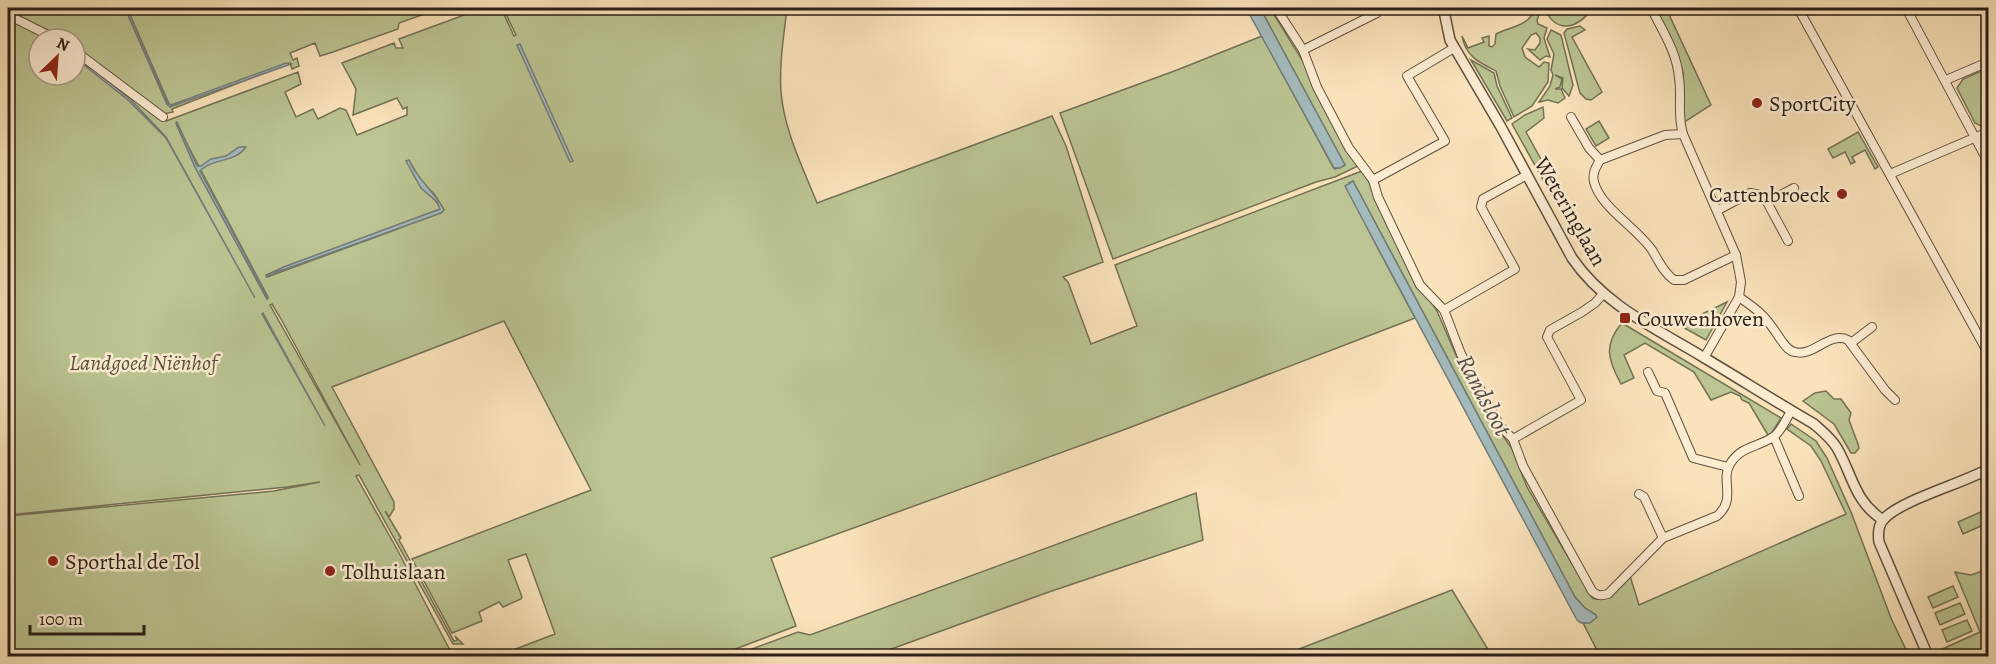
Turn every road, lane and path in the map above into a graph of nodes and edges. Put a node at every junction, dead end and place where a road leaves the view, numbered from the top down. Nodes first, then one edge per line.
1 (1276, 8) edge
2 (1379, 8) edge
3 (1445, 8) edge
4 (1651, 8) edge
5 (1798, 8) edge
6 (1906, 8) edge
7 (8, 15) edge
8 (32, 27) edge
9 (1454, 48) junction
10 (1303, 50) junction
11 (87, 60) edge
12 (1989, 62) edge
13 (1946, 80) junction
14 (163, 117) dead end
15 (1571, 117) dead end
16 (1989, 132) edge
17 (1683, 134) junction
18 (1975, 138) junction
19 (1600, 160) junction
20 (1989, 162) edge
21 (1890, 174) junction
22 (1527, 176) junction
23 (1373, 180) junction
24 (1794, 188) dead end
25 (1767, 202) junction
26 (1718, 210) junction
27 (1788, 241) dead end
28 (1736, 255) junction
29 (1603, 294) junction
30 (1738, 297) junction
31 (1444, 310) junction
32 (1872, 327) dead end
33 (1851, 343) junction
34 (1989, 353) edge
35 (1704, 358) junction
36 (1648, 372) dead end
37 (1895, 400) dead end
38 (1791, 411) junction
39 (1774, 437) junction
40 (1513, 439) junction
41 (1728, 467) junction
42 (1989, 469) edge
43 (1639, 494) dead end
44 (1799, 496) dead end
45 (1883, 520) junction
46 (1663, 538) junction
47 (1928, 657) edge

1 - 10 street
2 - 10 street
3 - 9 street, Weteringlaan
4 - 17 street
5 - 21 street
6 - 13 street
7 - 8 street
9 - 22 street, Weteringlaan
9 - 23 street
10 - 23 street
11 - 14 street
12 - 13 street
13 - 18 street
15 - 19 street
16 - 18 street
17 - 19 street
17 - 26 street
18 - 20 street
18 - 21 street
19 - 28 street
21 - 34 street
22 - 29 street, Weteringlaan
22 - 31 street
23 - 31 street
24 - 25 street
25 - 26 street
25 - 27 street
26 - 28 street
28 - 30 street
29 - 35 street, Weteringlaan
29 - 40 street
30 - 33 street
30 - 35 street
31 - 40 street
32 - 33 street
33 - 37 street
35 - 38 street, Weteringlaan
36 - 41 street
38 - 39 street
38 - 45 street, Weteringlaan
39 - 41 street
39 - 44 street
40 - 46 street
41 - 46 street
42 - 45 street
43 - 46 street
45 - 47 street

